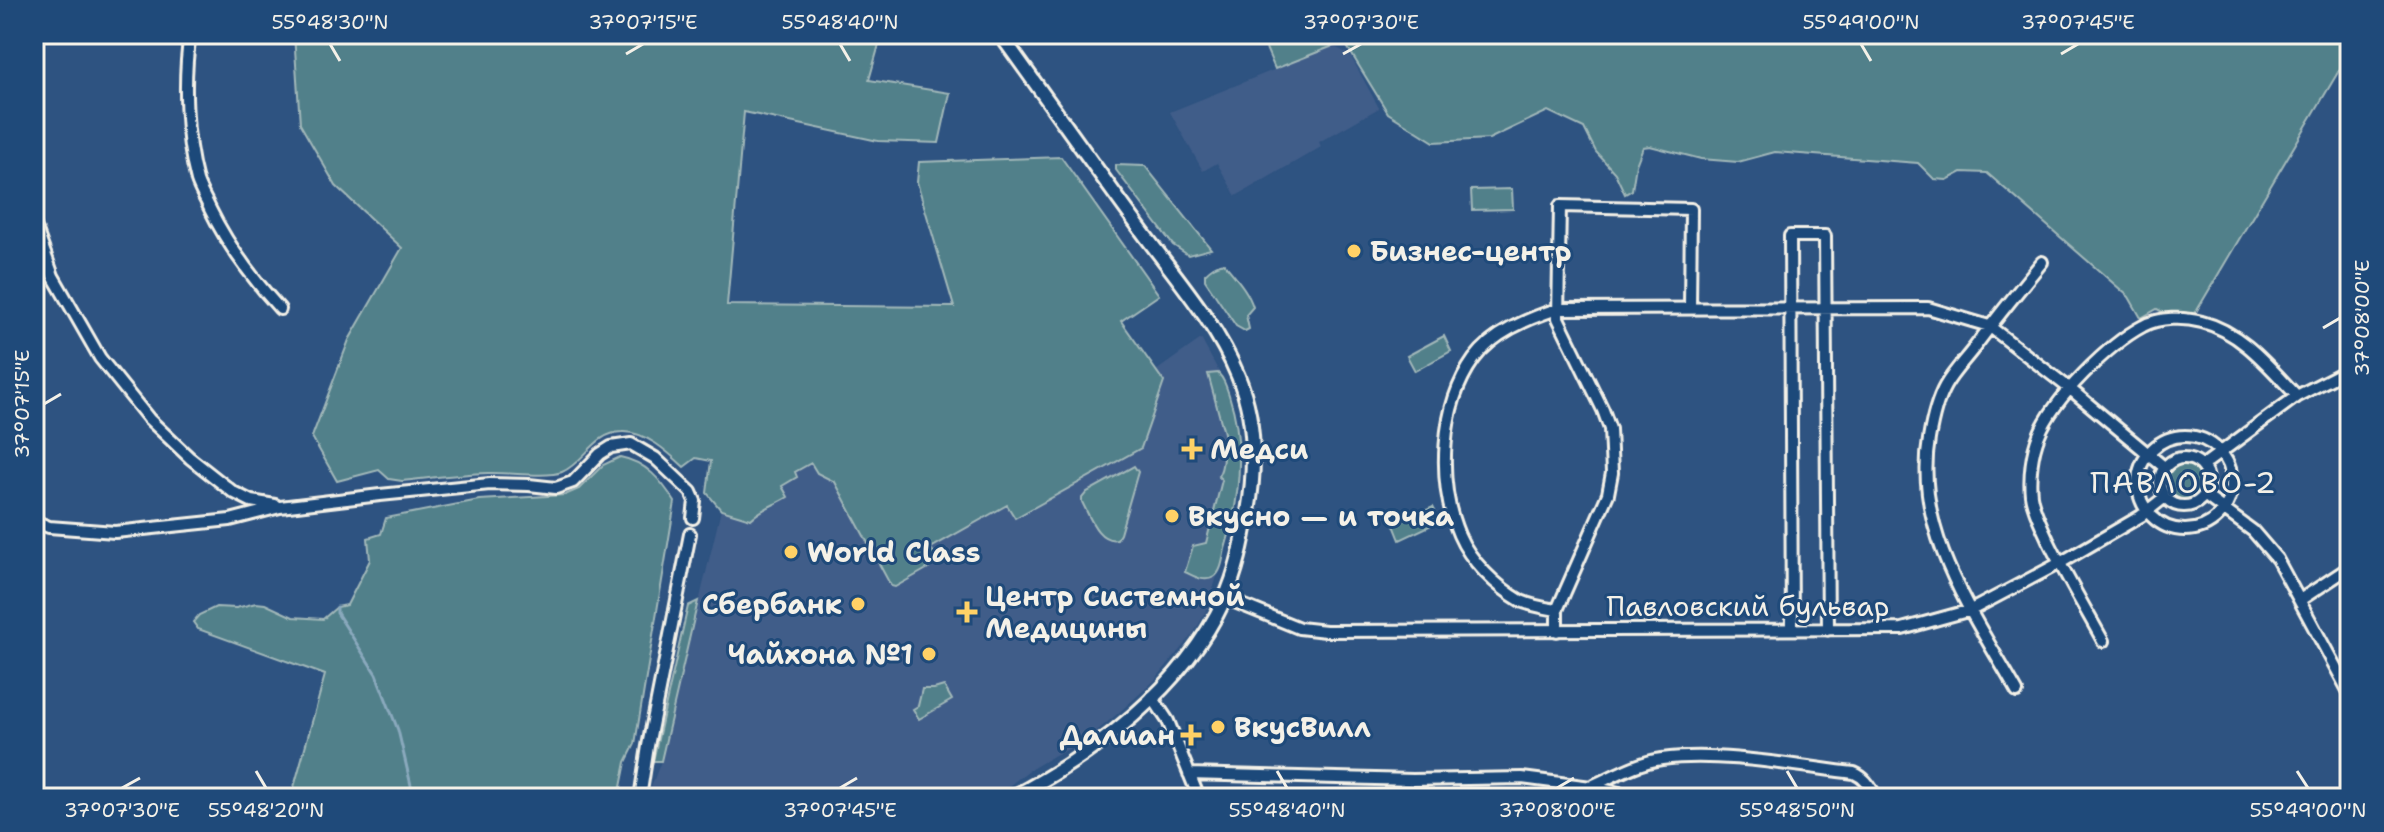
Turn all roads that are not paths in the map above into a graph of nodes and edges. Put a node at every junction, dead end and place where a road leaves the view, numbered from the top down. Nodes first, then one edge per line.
1 (190, 34) edge
2 (1000, 34) edge
3 (34, 223) edge
4 (2042, 262) dead end
5 (1790, 307) junction
6 (1825, 307) junction
7 (1690, 308) junction
8 (280, 309) dead end
9 (1557, 309) junction
10 (1989, 326) junction
11 (2350, 369) edge
12 (2069, 388) junction
13 (2297, 396) junction
14 (2222, 452) junction
15 (2148, 453) junction
16 (2202, 466) junction
17 (2164, 467) junction
18 (2204, 495) junction
19 (2165, 497) junction
20 (280, 507) junction
21 (2225, 510) junction
22 (2148, 512) junction
23 (693, 518) dead end
24 (34, 521) edge
25 (690, 534) dead end
26 (2060, 563) junction
27 (2350, 567) edge
28 (1225, 598) junction
29 (2300, 600) junction
30 (1557, 610) junction
31 (1971, 610) junction
32 (1792, 629) junction
33 (1828, 630) junction
34 (1557, 631) junction
35 (2103, 641) dead end
36 (2017, 692) dead end
37 (2350, 694) edge
38 (1152, 697) junction
39 (1189, 774) junction
40 (1591, 787) junction
41 (640, 798) edge
42 (1011, 798) edge
43 (1199, 798) edge
44 (1643, 798) edge
45 (1877, 798) edge

1 - 8 street
2 - 28 main road
3 - 20 street
4 - 10 street
5 - 6 street
5 - 6 street
5 - 7 street
5 - 32 street
6 - 10 street
6 - 33 street
7 - 9 street
7 - 9 street
9 - 30 street
9 - 30 street
10 - 12 street
10 - 31 street
11 - 13 street
12 - 13 street
12 - 15 street
12 - 26 street
13 - 14 street
14 - 15 street
14 - 16 street
14 - 21 street
15 - 17 street
15 - 22 street
16 - 17 street
16 - 18 street
17 - 19 street
18 - 19 street
18 - 21 street
19 - 22 street, Павловский бульвар
20 - 23 street
20 - 24 street
21 - 22 street
21 - 29 street
22 - 26 street, Павловский бульвар
25 - 41 street
26 - 31 street, Павловский бульвар
26 - 35 street
27 - 29 street
28 - 34 street, Павловский бульвар
28 - 38 main road
29 - 37 street
30 - 34 street
31 - 33 street, Павловский бульвар
31 - 36 street
32 - 33 street, Павловский бульвар
32 - 34 street, Павловский бульвар
38 - 39 street
38 - 42 main road
39 - 40 street
39 - 43 street
40 - 44 street
40 - 45 street

